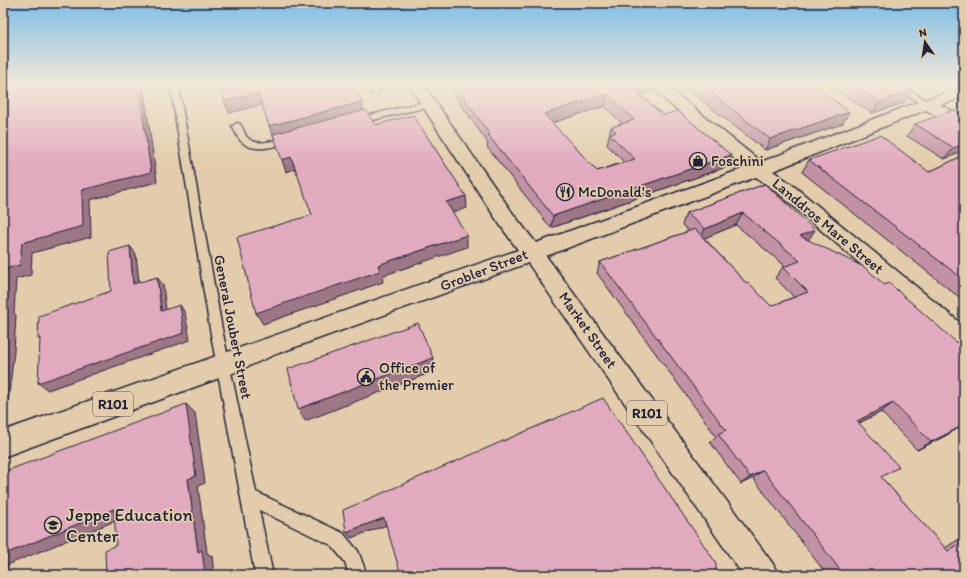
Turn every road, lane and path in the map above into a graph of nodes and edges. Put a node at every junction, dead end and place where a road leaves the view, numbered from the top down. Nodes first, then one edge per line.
1 (179, 111) edge
2 (396, 111) edge
3 (434, 111) edge
4 (687, 111) edge
5 (909, 111) edge
6 (940, 111) edge
7 (349, 123) edge
8 (964, 124) edge
9 (237, 126) dead end
10 (298, 137) edge
11 (759, 170) junction
12 (531, 252) junction
13 (964, 340) edge
14 (224, 365) junction
15 (3, 444) edge
16 (249, 497) junction
17 (264, 575) edge
18 (358, 575) edge
19 (762, 575) edge

1 - 14 lane, General Joubert Street
2 - 7 lane
3 - 12 main road, Market Street / R101
4 - 11 main road, Landdros Mare Street
5 - 11 main road, Grobler Street
6 - 8 main road
9 - 10 lane
11 - 12 main road, Grobler Street
11 - 13 main road, Landdros Mare Street
12 - 14 main road, Grobler Street / R101
12 - 19 main road, Market Street / R101
14 - 15 main road, Grobler Street / R101
14 - 16 lane, General Joubert Street
16 - 17 lane, General Joubert Street
16 - 18 lane

